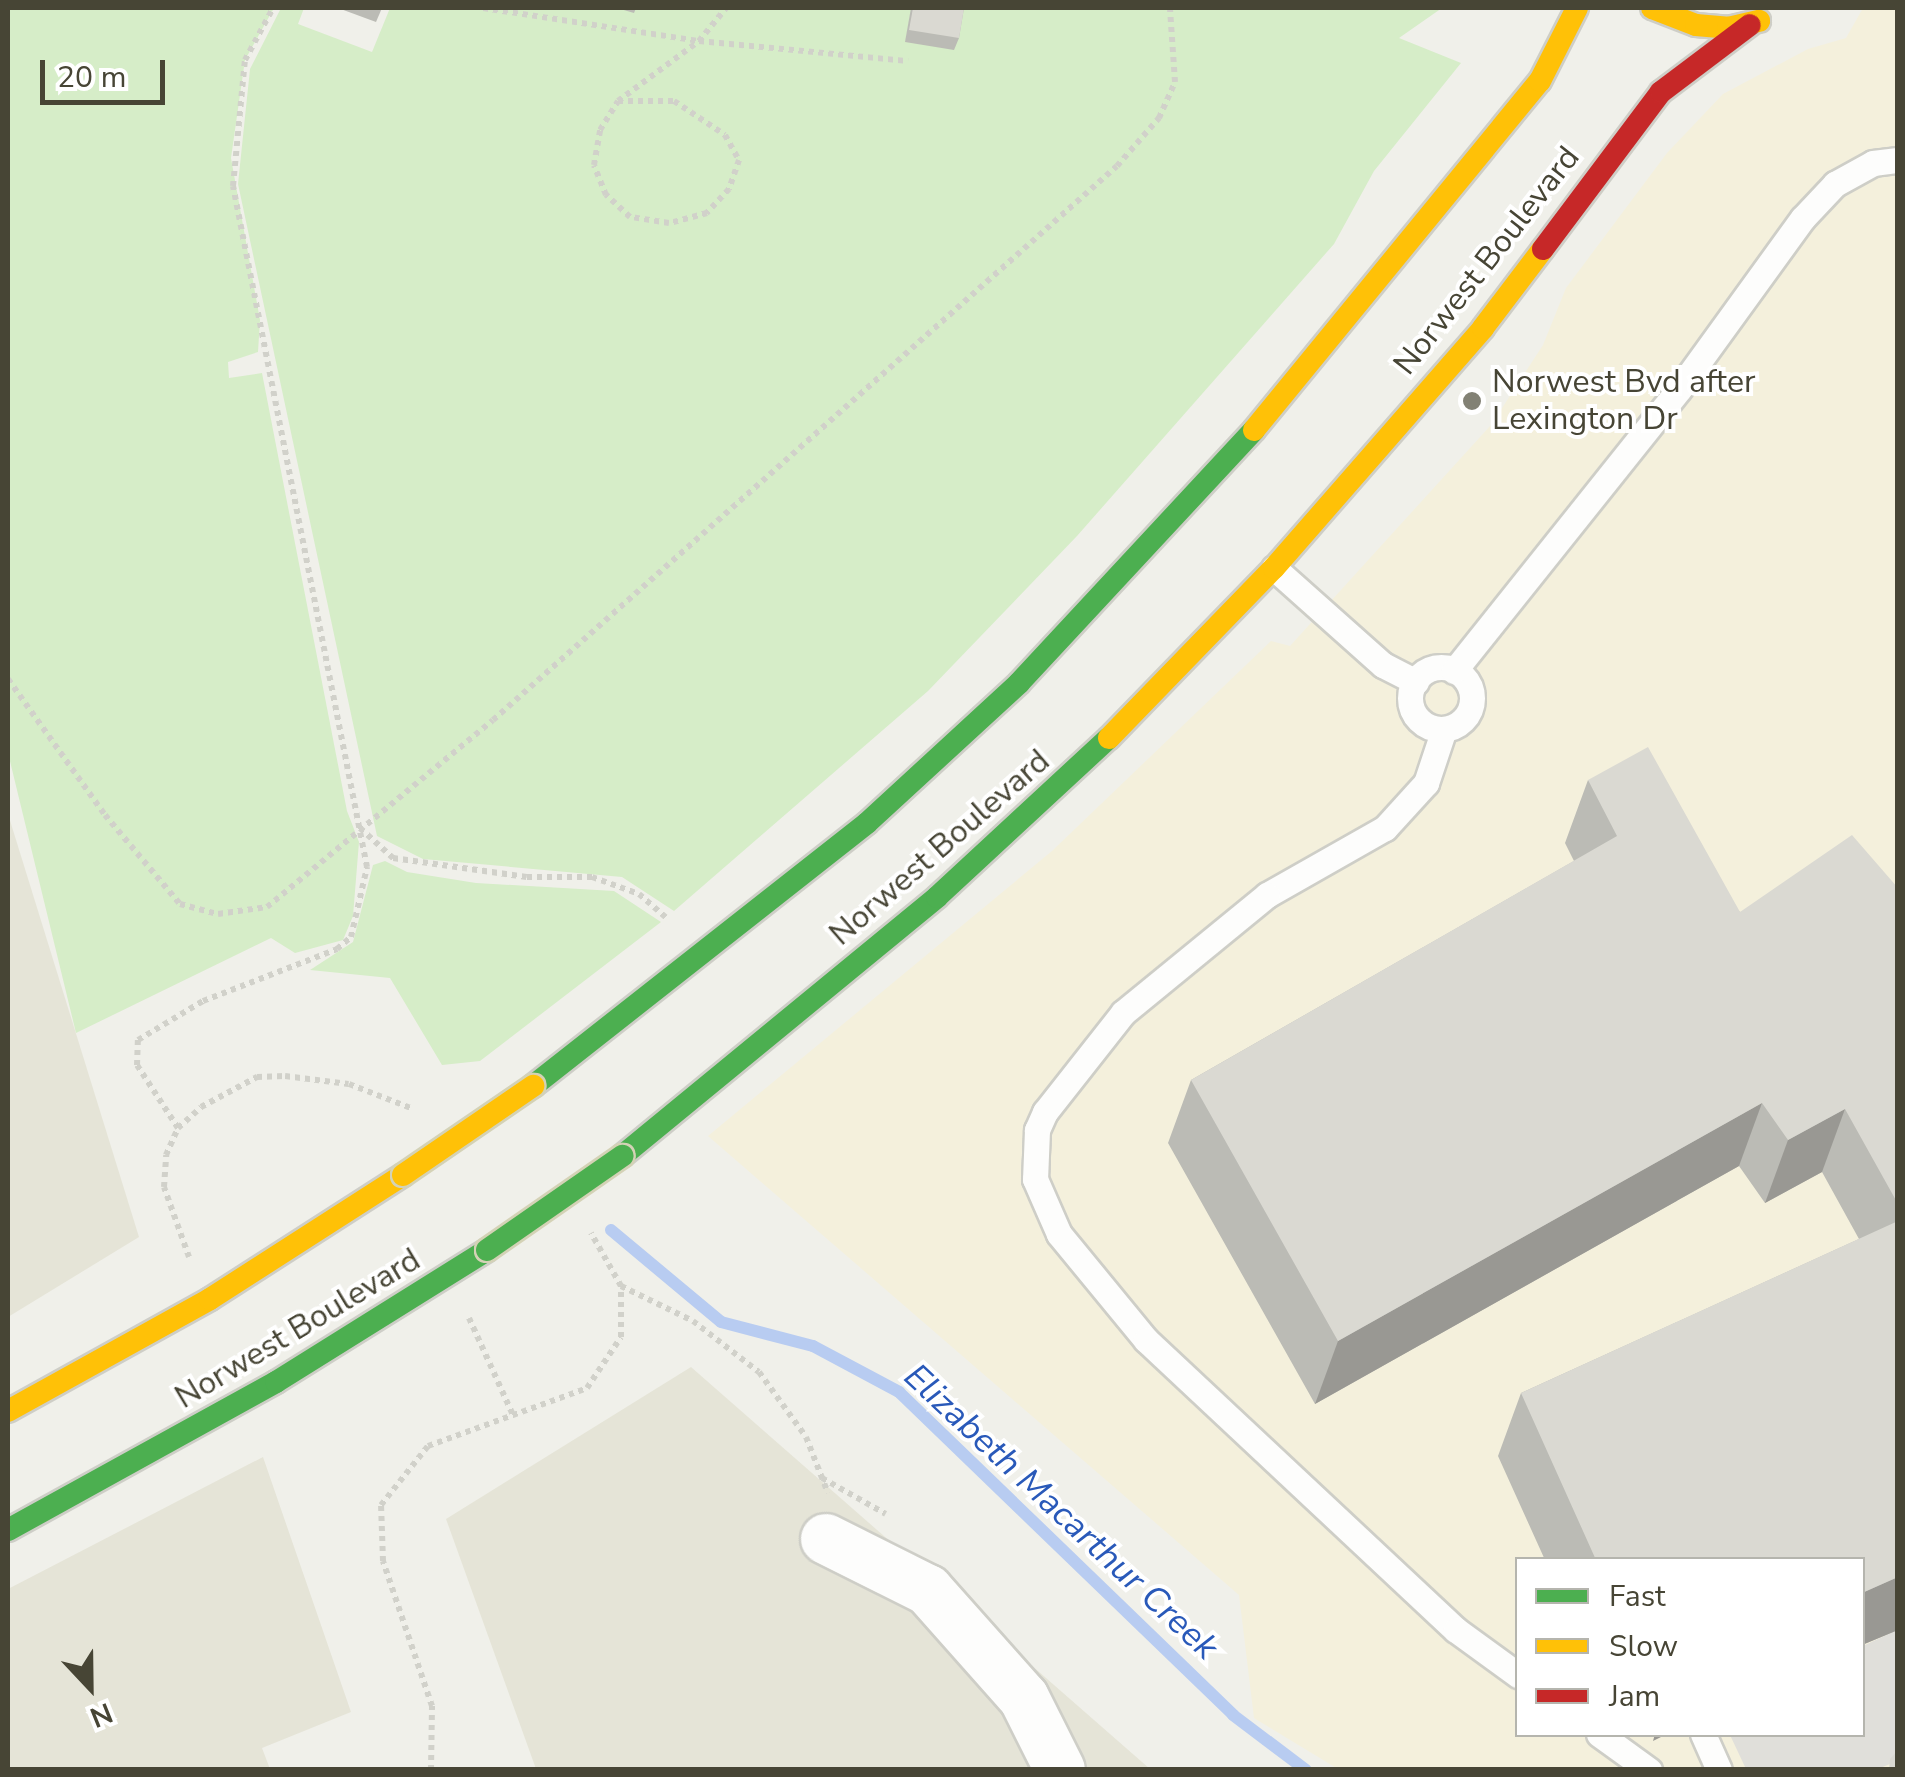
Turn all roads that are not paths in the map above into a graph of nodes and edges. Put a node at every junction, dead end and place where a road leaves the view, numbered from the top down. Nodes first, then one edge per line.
1 (1577, 8) edge
2 (1652, 8) edge
3 (1784, 8) edge
4 (1750, 25) junction
5 (1898, 160) edge
6 (1274, 568) junction
7 (1454, 671) junction
8 (1416, 682) junction
9 (1444, 729) junction
10 (8, 1411) edge
11 (8, 1530) edge
12 (826, 1539) road end
13 (1515, 1673) edge
14 (1603, 1737) edge
15 (1704, 1737) edge
16 (1060, 1770) edge
17 (1648, 1770) edge
18 (1719, 1770) edge

1 - 10 main road, Norwest Boulevard, bridge
2 - 4 main road
3 - 4 main road, Norwest Boulevard
4 - 6 main road, Norwest Boulevard
5 - 7 lane
6 - 8 lane
6 - 11 main road, Norwest Boulevard, bridge
7 - 8 lane
7 - 9 lane
8 - 9 lane
9 - 13 lane
12 - 16 street
14 - 17 lane
15 - 18 lane

